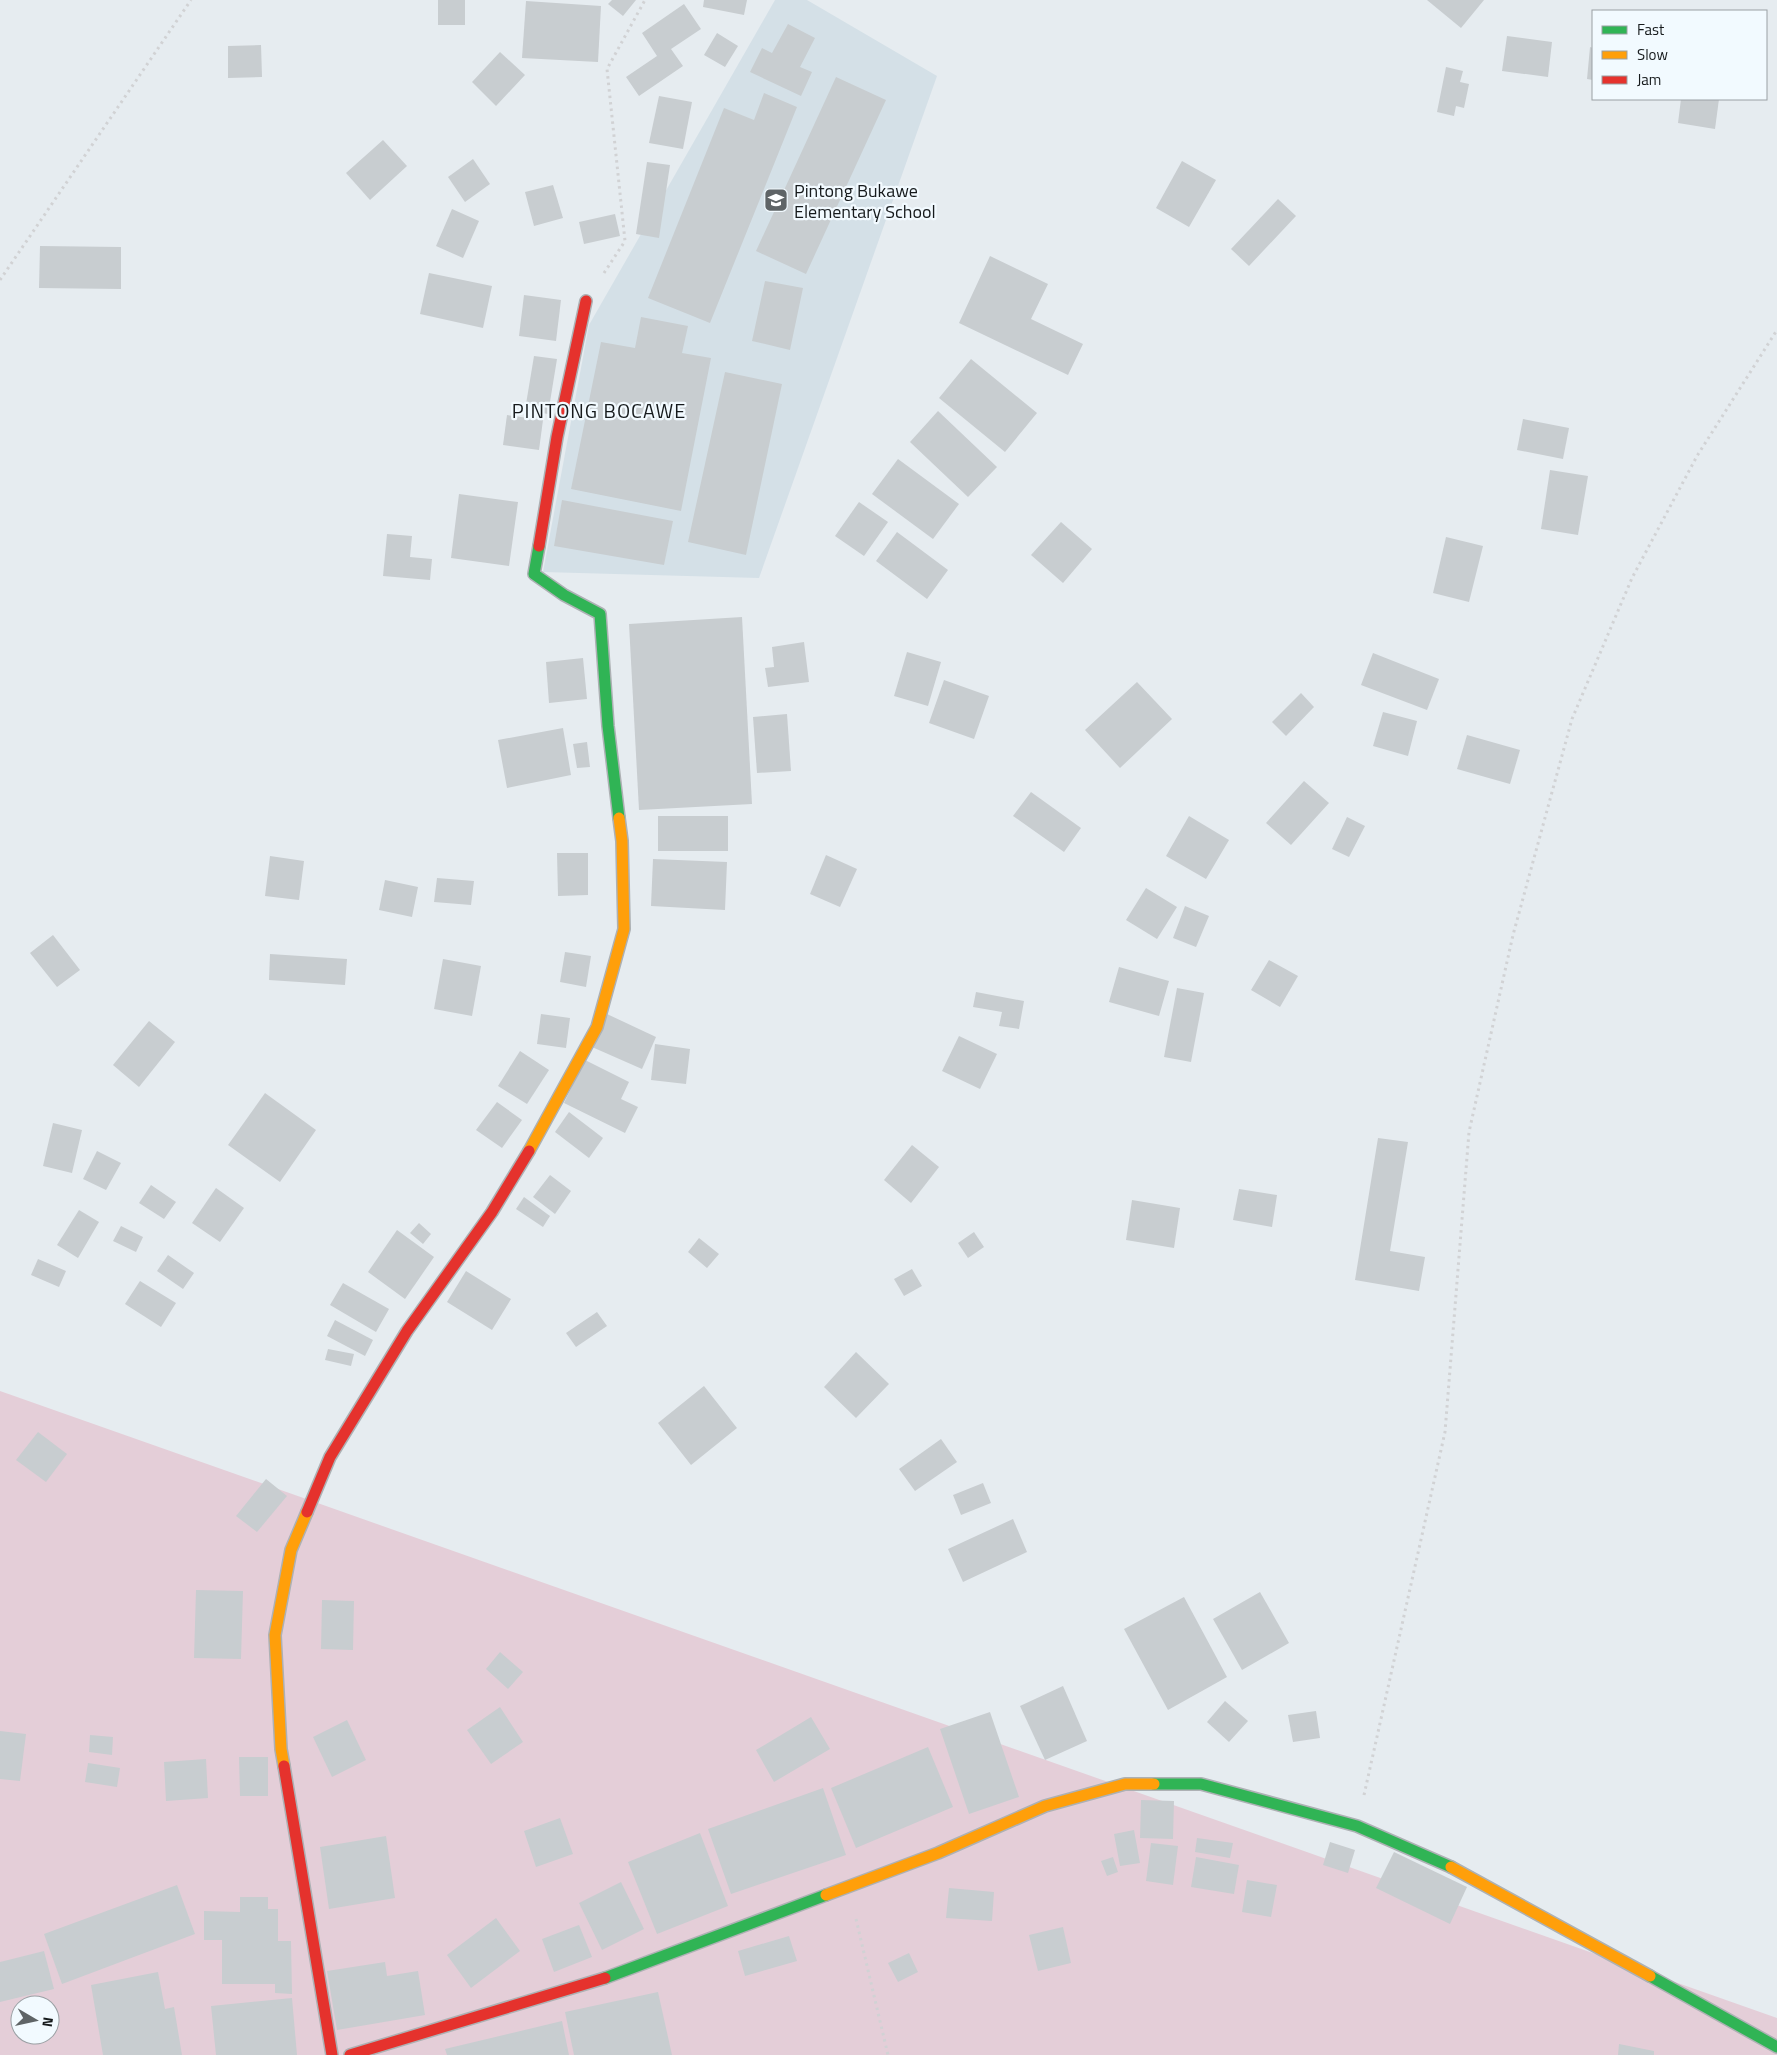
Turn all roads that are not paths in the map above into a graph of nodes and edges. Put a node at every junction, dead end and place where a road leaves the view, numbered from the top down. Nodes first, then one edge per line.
1 (586, 301) road end
2 (1777, 2047) edge
3 (332, 2055) edge
4 (350, 2055) edge

1 - 3 street
2 - 4 street

